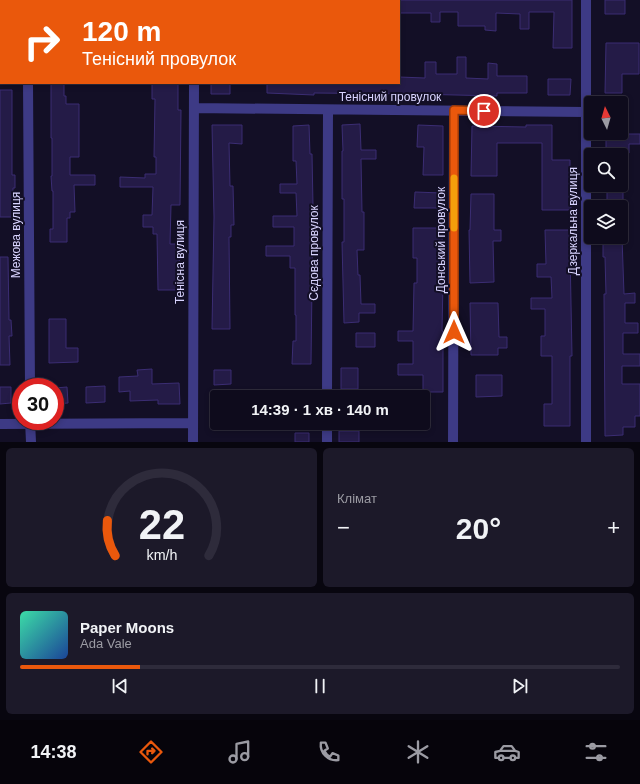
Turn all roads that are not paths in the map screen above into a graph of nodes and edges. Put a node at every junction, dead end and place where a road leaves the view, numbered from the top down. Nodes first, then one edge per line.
1 (586, 0) edge
2 (28, 84) edge
3 (194, 84) edge
4 (586, 96) edge
5 (194, 108) junction
6 (328, 110) junction
7 (454, 110) junction
8 (584, 112) edge
9 (586, 140) edge
10 (30, 378) edge
11 (327, 390) edge
12 (64, 422) edge
13 (193, 422) junction
14 (12, 423) edge
15 (0, 424) edge
16 (30, 430) edge
17 (327, 430) edge
18 (30, 442) edge
19 (193, 442) edge
20 (327, 442) edge
21 (453, 442) edge
22 (586, 442) edge

1 - 4 street, Дзеркальна вулиця
2 - 10 street, Межова вулиця
3 - 5 street, Тенісна вулиця
5 - 6 street, Тенісний провулок
5 - 13 street, Тенісна вулиця
6 - 7 street, Тенісний провулок
6 - 11 street, Сєдова провулок
7 - 8 street, Тенісний провулок
7 - 21 street, Донський провулок
9 - 22 street, Дзеркальна вулиця
12 - 13 street
13 - 19 street, Тенісна вулиця
14 - 15 street
16 - 18 street
17 - 20 street

